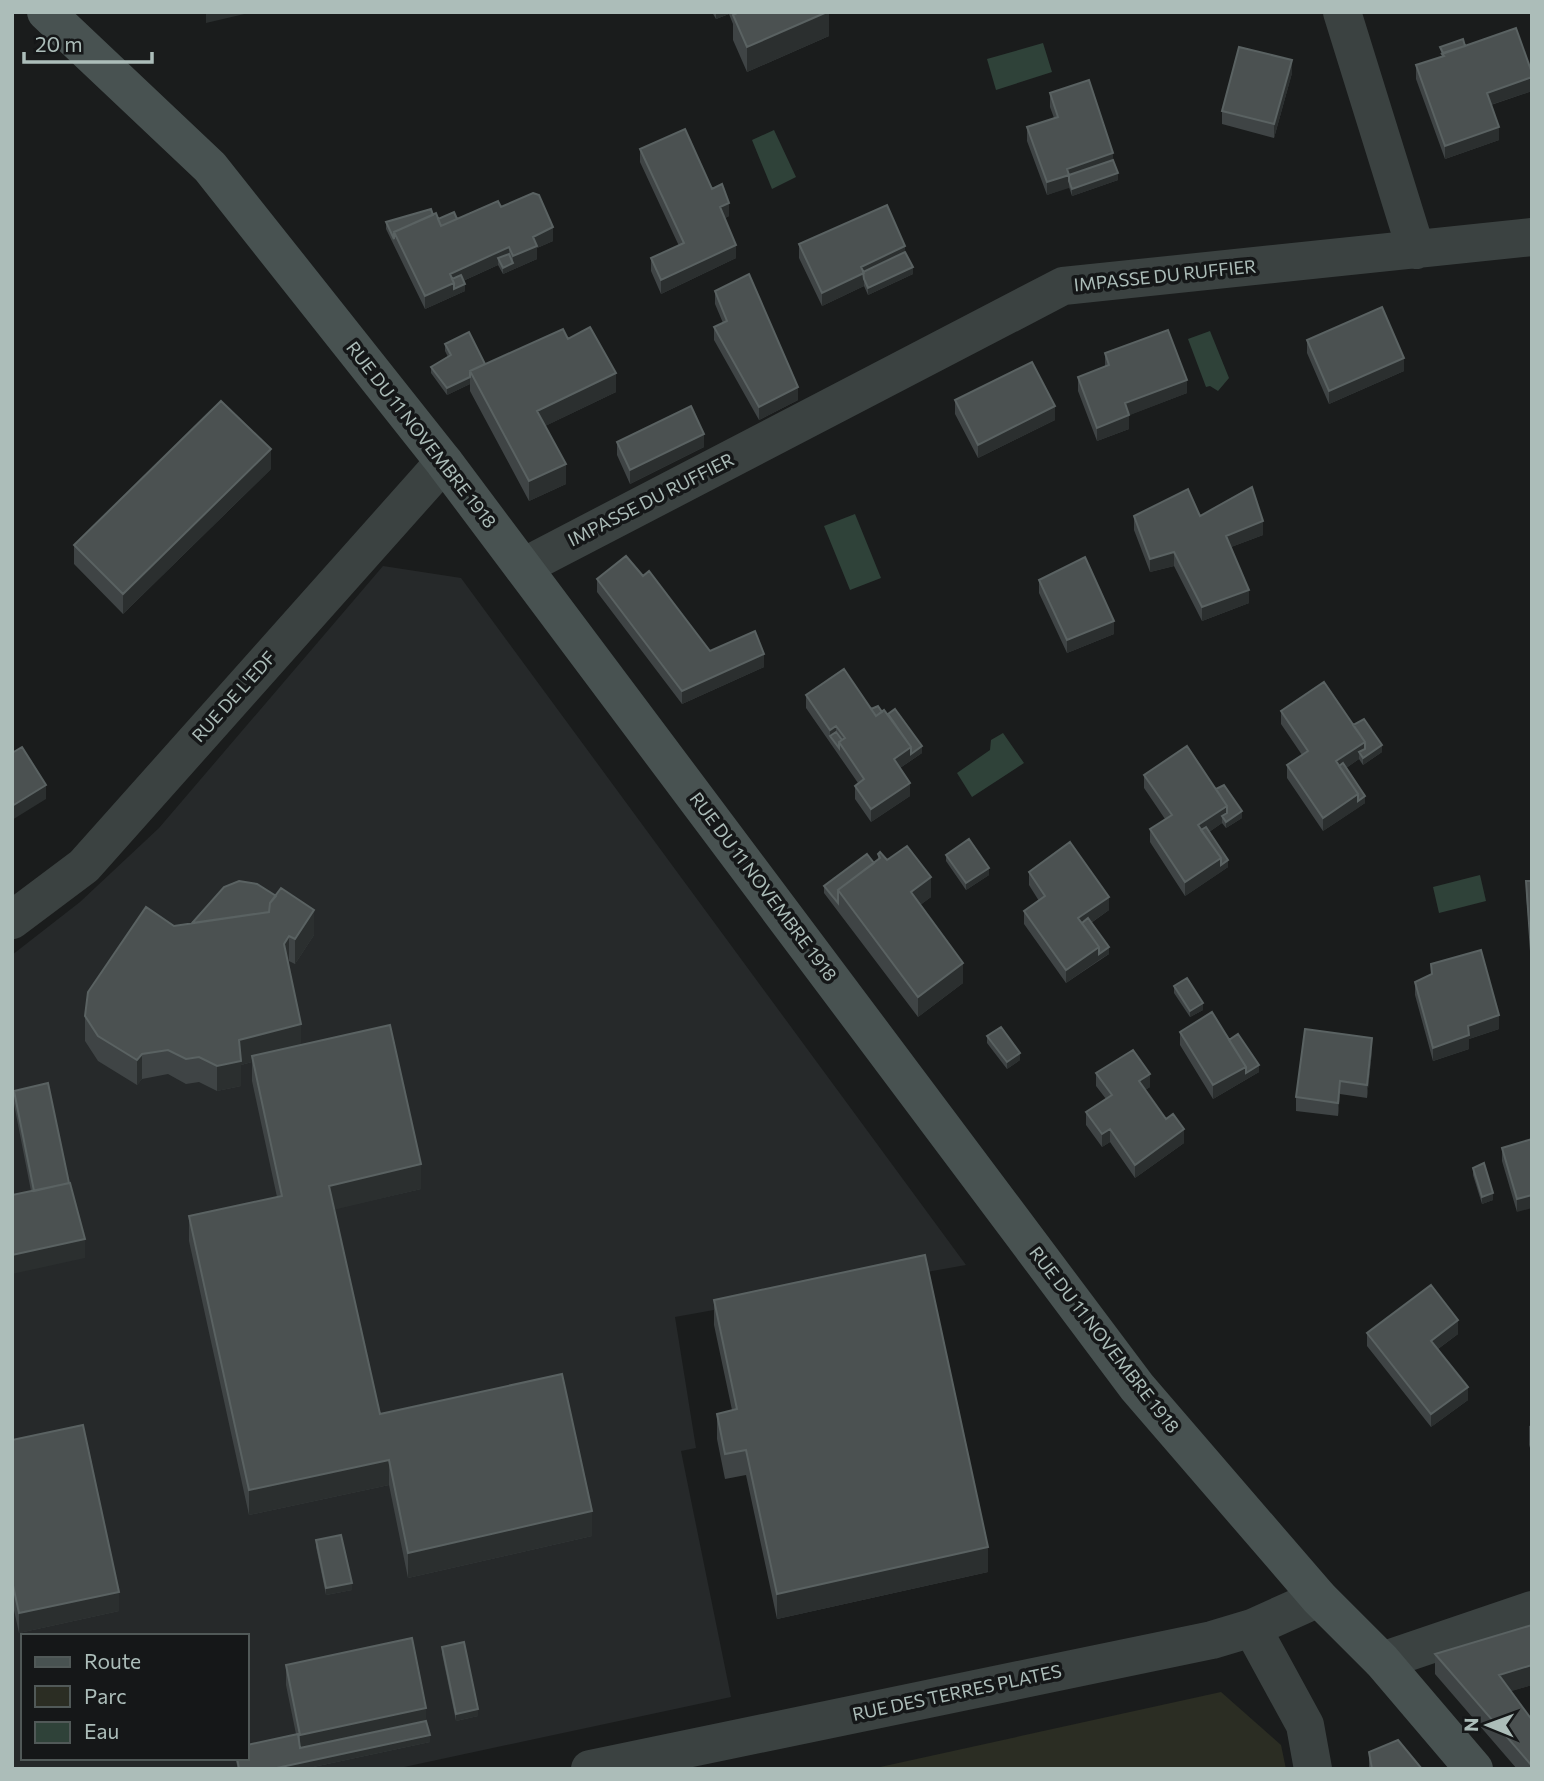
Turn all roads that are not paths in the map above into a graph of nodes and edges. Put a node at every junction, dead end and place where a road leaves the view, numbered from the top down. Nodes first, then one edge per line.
1 (46, 12) edge
2 (1342, 12) edge
3 (1532, 237) edge
4 (1416, 250) junction
5 (444, 462) junction
6 (523, 567) junction
7 (12, 920) edge
8 (1319, 1598) junction
9 (1532, 1610) edge
10 (1252, 1628) junction
11 (1382, 1661) junction
12 (639, 1764) edge
13 (590, 1769) edge
14 (1313, 1769) edge
15 (1474, 1769) edge

1 - 5 main road, RUE DU 11 NOVEMBRE 1918
2 - 4 street
3 - 4 street, IMPASSE DU RUFFIER
4 - 6 street, IMPASSE DU RUFFIER
5 - 6 main road, RUE DU 11 NOVEMBRE 1918
5 - 7 street, RUE DE L'EDF
6 - 8 main road, RUE DU 11 NOVEMBRE 1918
8 - 10 street, RUE DES TERRES PLATES
8 - 11 main road, RUE DU 11 NOVEMBRE 1918
9 - 11 street
10 - 12 street, RUE DES TERRES PLATES
10 - 14 street
11 - 15 main road, RUE DU 11 NOVEMBRE 1918
12 - 13 street, RUE DES TERRES PLATES

